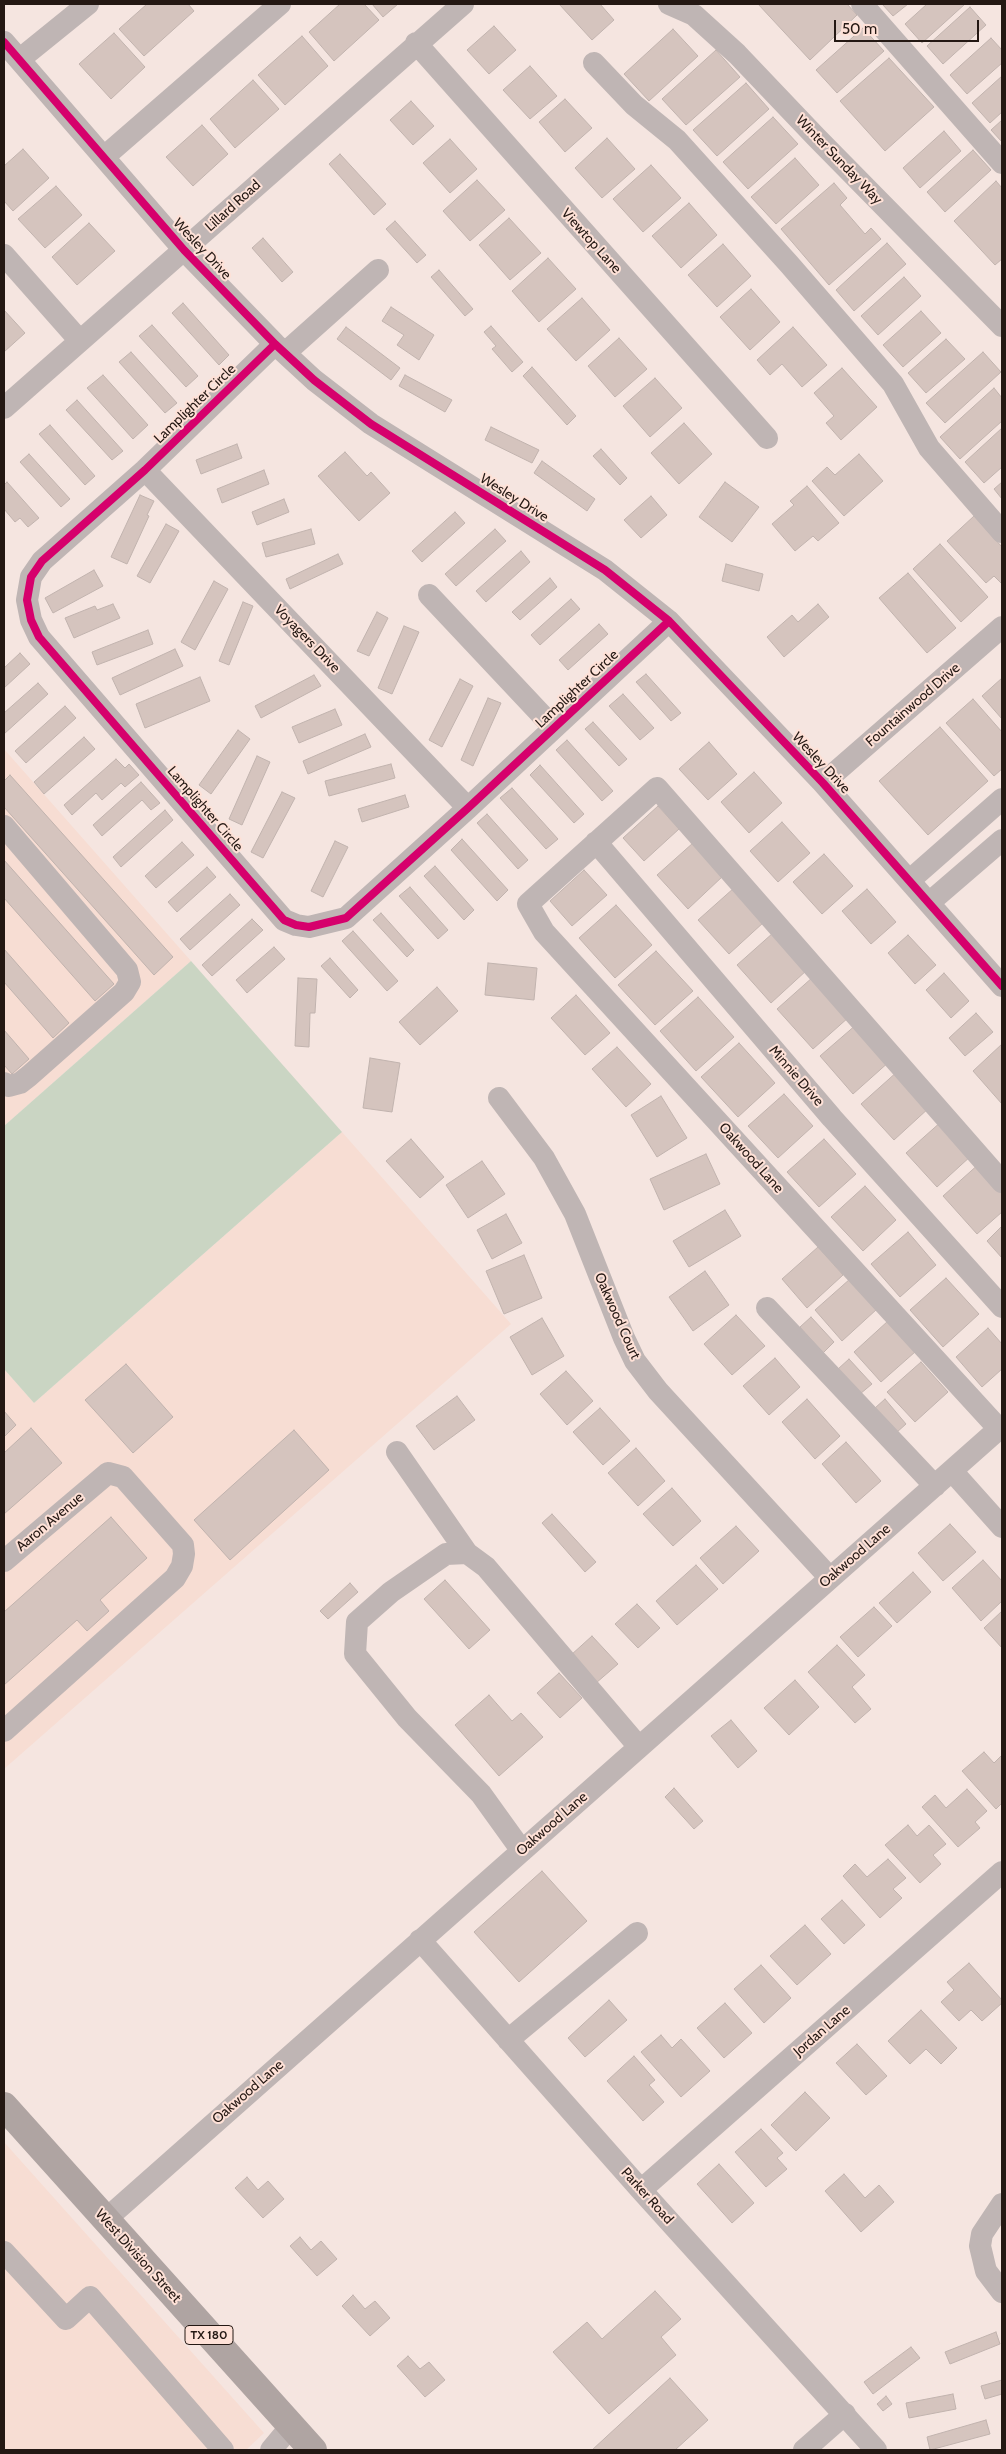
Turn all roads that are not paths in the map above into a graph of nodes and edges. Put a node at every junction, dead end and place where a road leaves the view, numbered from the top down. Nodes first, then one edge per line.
1 (88, 4) edge
2 (280, 4) edge
3 (463, 4) edge
4 (669, 4) edge
5 (862, 4) edge
6 (4, 42) edge
7 (416, 44) junction
8 (20, 59) junction
9 (594, 63) dead end
10 (104, 157) junction
11 (1002, 163) edge
12 (184, 250) junction
13 (4, 254) edge
14 (378, 270) dead end
15 (1000, 318) edge
16 (80, 341) junction
17 (280, 349) junction
18 (4, 408) edge
19 (767, 438) dead end
20 (145, 470) junction
21 (1002, 532) edge
22 (429, 595) dead end
23 (669, 620) junction
24 (1002, 627) edge
25 (554, 728) junction
26 (823, 783) junction
27 (1002, 799) edge
28 (468, 808) junction
29 (4, 826) edge
30 (1002, 840) edge
31 (596, 842) junction
32 (910, 880) junction
33 (930, 902) junction
34 (1002, 986) edge
35 (4, 1083) edge
36 (499, 1098) dead end
37 (1002, 1182) edge
38 (998, 1294) edge
39 (767, 1308) dead end
40 (1001, 1427) edge
41 (397, 1452) dead end
42 (952, 1470) junction
43 (935, 1486) junction
44 (1002, 1527) edge
45 (467, 1553) junction
46 (4, 1561) edge
47 (830, 1578) junction
48 (4, 1731) edge
49 (639, 1747) junction
50 (522, 1851) junction
51 (1002, 1872) edge
52 (637, 1933) dead end
53 (420, 1940) junction
54 (508, 2040) junction
55 (4, 2106) edge
56 (641, 2190) junction
57 (1002, 2204) edge
58 (104, 2220) junction
59 (4, 2252) edge
60 (1002, 2292) edge
61 (845, 2414) junction
62 (291, 2426) junction
63 (223, 2450) edge
64 (271, 2450) edge
65 (313, 2450) edge
66 (804, 2450) edge
67 (876, 2450) edge

1 - 8 street
2 - 10 street
3 - 7 street, Lillard Road
4 - 15 street, Winter Sunday Way
5 - 11 street
6 - 8 street, Wesley Drive
7 - 12 street, Lillard Road
7 - 19 street, Viewtop Lane
8 - 10 street, Wesley Drive
9 - 21 street
10 - 12 street, Wesley Drive
12 - 16 street, Lillard Road
12 - 17 street, Wesley Drive
13 - 16 street
14 - 17 street, Lamplighter Circle
16 - 18 street, Lillard Road
17 - 20 street, Lamplighter Circle
17 - 23 street, Wesley Drive
20 - 28 street, Voyagers Drive
20 - 28 street, Lamplighter Circle
22 - 25 street
23 - 25 street, Lamplighter Circle
23 - 26 street, Wesley Drive
24 - 26 street, Fountainwood Drive
25 - 28 street, Lamplighter Circle
26 - 32 street, Wesley Drive
27 - 32 street
29 - 35 street
30 - 33 street
31 - 37 street
31 - 38 street, Minnie Drive
31 - 40 street, Oakwood Lane
32 - 33 street, Wesley Drive
33 - 34 street, Wesley Drive
36 - 47 street, Oakwood Court
39 - 43 street
40 - 42 street, Oakwood Lane
41 - 45 street
42 - 43 street, Oakwood Lane
42 - 44 street
43 - 47 street, Oakwood Lane
45 - 49 street
45 - 50 street
46 - 48 street, Aaron Avenue
47 - 49 street, Oakwood Lane
49 - 50 street, Oakwood Lane
50 - 53 street, Oakwood Lane
51 - 56 street, Jordan Lane
52 - 54 street
53 - 54 street, Parker Road
53 - 58 street, Oakwood Lane
54 - 56 street, Parker Road
55 - 58 main road, West Division Street / TX 180
56 - 61 street, Parker Road
57 - 60 street
58 - 62 main road, West Division Street / TX 180
59 - 63 street
61 - 66 street
61 - 67 street, Parker Road
62 - 64 street
62 - 65 main road, West Division Street / TX 180

